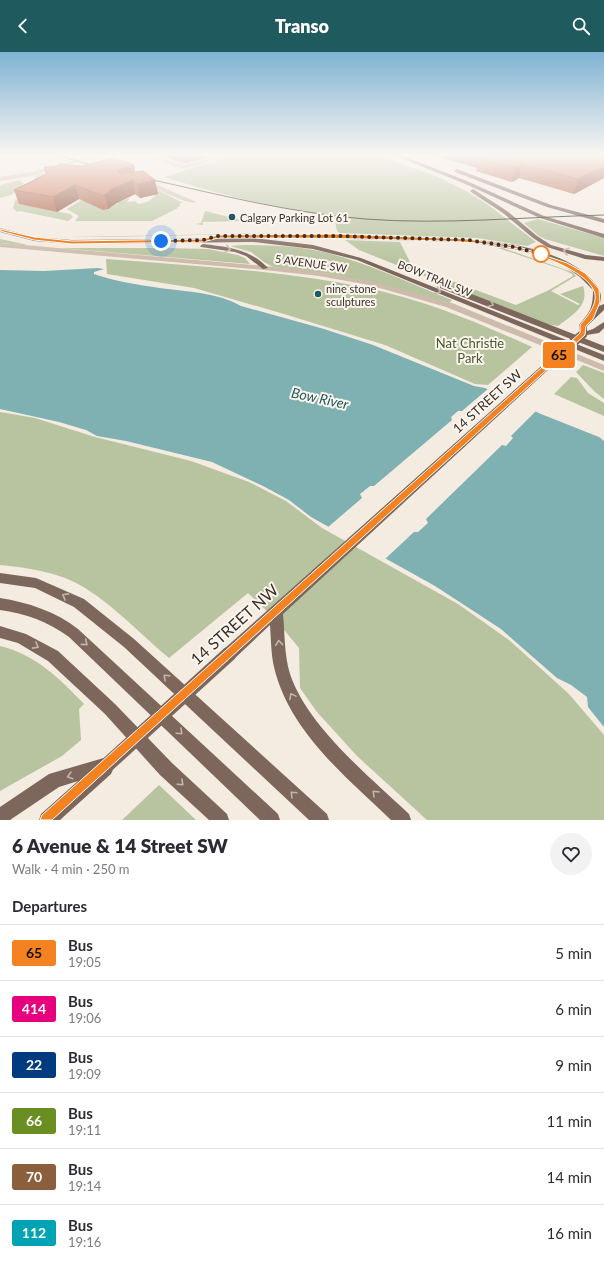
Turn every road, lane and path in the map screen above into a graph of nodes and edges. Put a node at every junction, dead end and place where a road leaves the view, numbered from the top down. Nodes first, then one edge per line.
1 (164, 190) edge
2 (471, 190) edge
3 (481, 190) edge
4 (496, 190) edge
5 (506, 190) edge
6 (193, 202) dead end
7 (604, 221) edge
8 (604, 226) edge
9 (0, 230) edge
10 (338, 236) junction
11 (604, 236) edge
12 (203, 240) junction
13 (253, 240) junction
14 (161, 241) junction
15 (342, 243) dead end
16 (0, 245) edge
17 (604, 259) edge
18 (265, 268) junction
19 (604, 306) edge
20 (590, 319) junction
21 (604, 324) edge
22 (583, 334) junction
23 (604, 349) edge
24 (604, 358) edge
25 (604, 368) edge
26 (446, 457) joint
27 (0, 578) edge
28 (0, 604) edge
29 (276, 612) junction
30 (0, 632) edge
31 (107, 765) junction
32 (0, 816) edge
33 (47, 820) edge
34 (221, 820) edge
35 (272, 820) edge
36 (321, 820) edge
37 (404, 820) edge

1 - 6 street
17 -> 2 main road
3 - 11 main road
4 - 8 main road
5 - 7 main road
9 - 14 main road
10 - 12 main road
10 - 15 main road
10 - 20 main road
12 - 13 main road
12 - 14 main road
13 -> 23 main road
13 -> 24 main road, BOW TRAIL SW
14 -> 18 main road
16 - 18 street, 5 AVENUE SW
18 - 25 street, 5 AVENUE SW
19 - 20 main road, 14 STREET SW
20 - 22 main road, 14 STREET SW
21 - 22 main road, 14 STREET SW
22 - 26 main road, 14 STREET SW, bridge
26 - 29 main road, 14 STREET NW
36 -> 27 main road
28 -> 35 main road
29 - 31 main road, 14 STREET NW, bridge
37 -> 29 main road
30 -> 34 main road
31 -> 32 main road
31 - 33 main road, 14 STREET NW

